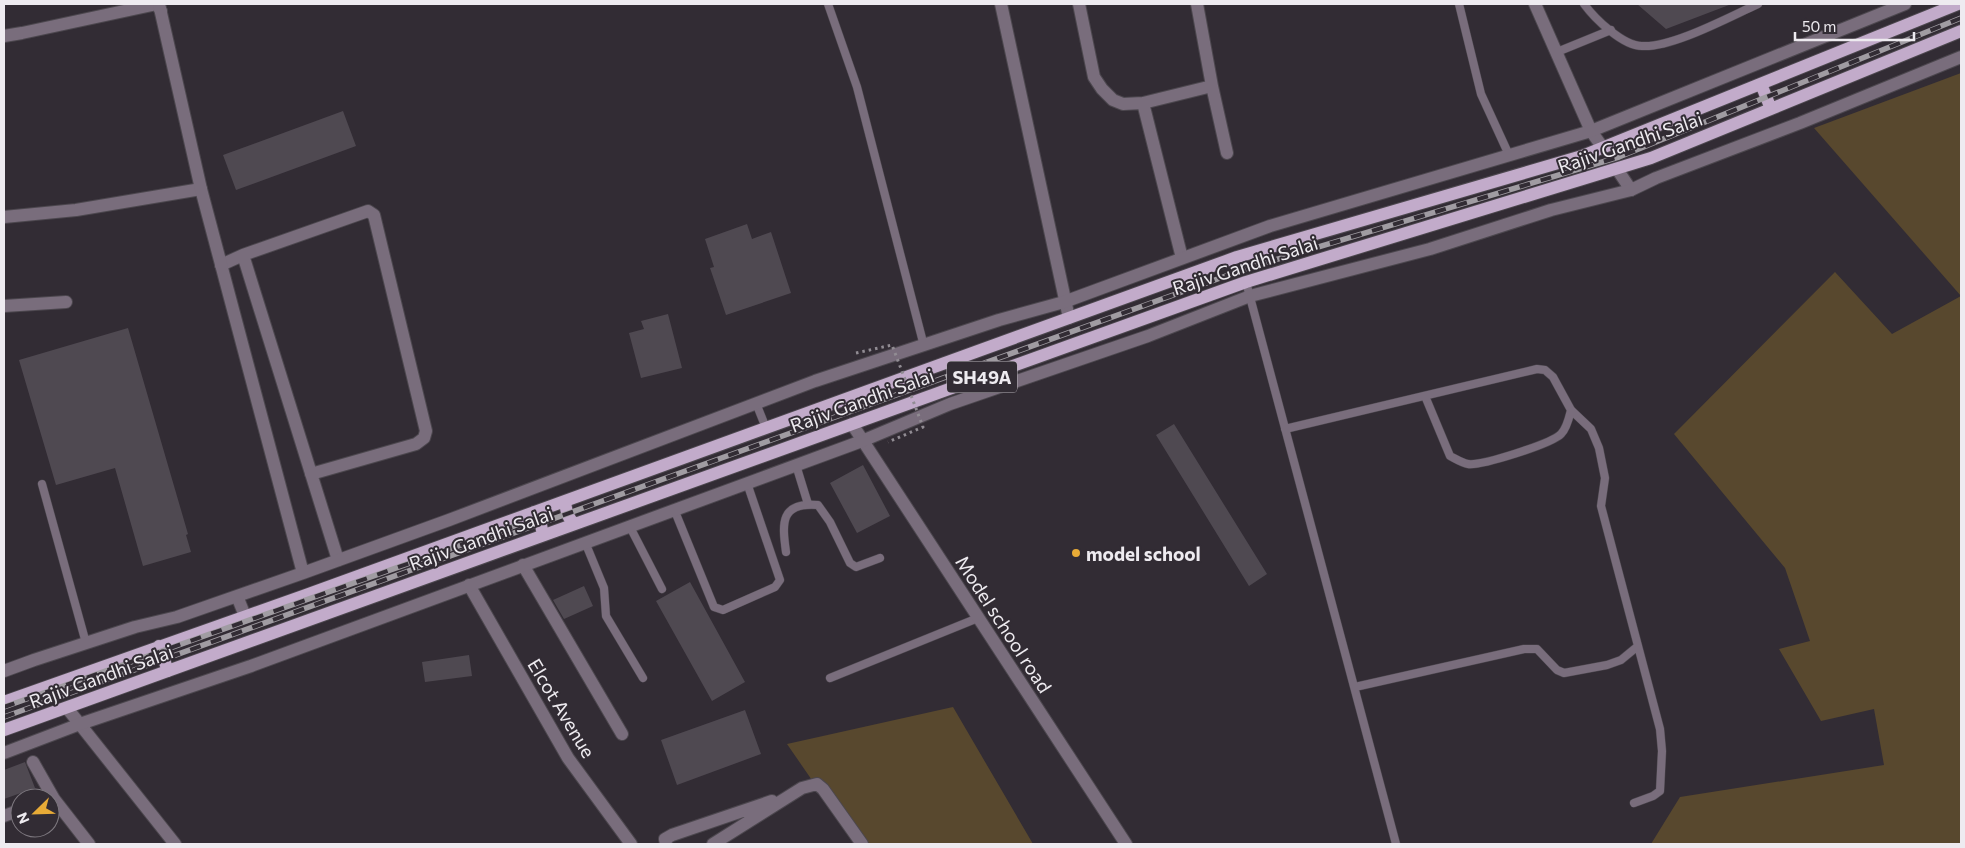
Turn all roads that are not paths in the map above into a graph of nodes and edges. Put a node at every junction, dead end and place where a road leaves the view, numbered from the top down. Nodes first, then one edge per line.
1 (828, 4) edge
2 (1001, 4) edge
3 (1079, 4) edge
4 (1197, 4) edge
5 (1459, 4) edge
6 (1536, 4) edge
7 (1584, 4) edge
8 (1758, 4) edge
9 (1905, 4) edge
10 (1958, 4) edge
11 (160, 8) edge
12 (1611, 30) junction
13 (1961, 31) edge
14 (4, 36) edge
15 (1557, 52) junction
16 (1961, 57) edge
17 (1761, 84) junction
18 (1212, 86) junction
19 (1143, 103) junction
20 (1771, 109) junction
21 (1592, 130) junction
22 (1603, 148) junction
23 (1227, 153) dead end
24 (1509, 155) junction
25 (1617, 169) junction
26 (201, 189) junction
27 (1631, 190) junction
28 (4, 217) edge
29 (243, 256) junction
30 (1182, 258) junction
31 (221, 265) junction
32 (1246, 282) junction
33 (1250, 296) junction
34 (66, 302) dead end
35 (1064, 302) junction
36 (4, 306) edge
37 (1069, 318) junction
38 (924, 346) junction
39 (1425, 396) junction
40 (756, 402) junction
41 (1571, 410) junction
42 (852, 424) junction
43 (766, 428) junction
44 (1286, 429) junction
45 (862, 440) junction
46 (796, 465) junction
47 (311, 474) junction
48 (747, 483) junction
49 (42, 484) dead end
50 (565, 501) junction
51 (808, 504) junction
52 (674, 509) junction
53 (534, 512) junction
54 (575, 524) junction
55 (630, 525) junction
56 (543, 535) junction
57 (585, 542) junction
58 (786, 552) dead end
59 (880, 558) dead end
60 (338, 560) junction
61 (523, 565) junction
62 (303, 573) junction
63 (469, 585) junction
64 (662, 589) dead end
65 (237, 596) junction
66 (245, 616) junction
67 (978, 618) junction
68 (86, 643) junction
69 (159, 646) junction
70 (1638, 646) junction
71 (4, 671) edge
72 (168, 671) junction
73 (644, 678) dead end
74 (830, 678) dead end
75 (1354, 687) junction
76 (4, 702) edge
77 (67, 708) junction
78 (80, 724) junction
79 (4, 730) edge
80 (622, 734) dead end
81 (4, 753) edge
82 (32, 762) dead end
83 (46, 788) edge
84 (789, 796) junction
85 (1634, 802) dead end
86 (60, 810) edge
87 (88, 844) edge
88 (175, 844) edge
89 (631, 844) edge
90 (666, 844) edge
91 (713, 844) edge
92 (862, 844) edge
93 (1126, 844) edge
94 (1396, 844) edge

1 - 38 lane
2 - 35 street
3 - 19 street
4 - 18 street
5 - 24 lane
6 - 15 street
7 - 12 lane
8 - 12 lane
9 - 21 street
10 - 17 main road, Rajiv Gandhi Salai / SH49A
11 - 14 street
11 - 26 street
12 - 15 lane
13 - 20 main road, Rajiv Gandhi Salai / SH49A
15 - 21 street
16 - 27 street
17 - 20 main road
17 - 22 main road, Rajiv Gandhi Salai / SH49A
18 - 19 street
18 - 23 street
19 - 30 street
20 - 25 main road, Rajiv Gandhi Salai / SH49A
21 - 22 street
21 - 24 street
22 - 37 main road, Rajiv Gandhi Salai / SH49A
24 - 30 street
25 - 27 street
25 - 32 main road, Rajiv Gandhi Salai / SH49A
26 - 28 street
26 - 31 street
27 - 33 street
29 - 31 street
29 - 47 street
29 - 47 street
30 - 35 street
31 - 62 street
32 - 33 lane
32 - 42 main road, Rajiv Gandhi Salai / SH49A
33 - 44 lane
33 - 45 street
34 - 36 street
35 - 37 street
35 - 38 street
37 - 43 main road, Rajiv Gandhi Salai / SH49A
38 - 40 street
39 - 41 lane
39 - 41 lane
39 - 44 lane
40 - 43 lane
40 - 60 street
41 - 70 lane
42 - 45 street, Model school road
42 - 54 main road, Rajiv Gandhi Salai / SH49A
43 - 50 main road, Rajiv Gandhi Salai / SH49A
44 - 75 lane
45 - 46 street
45 - 67 street, Model school road
46 - 48 street
46 - 51 lane
47 - 60 street
48 - 52 street
48 - 52 lane
49 - 68 lane
50 - 53 main road, Rajiv Gandhi Salai / SH49A
50 - 54 main road
51 - 58 lane
51 - 59 lane
52 - 55 street
53 - 56 main road
53 - 66 main road, Rajiv Gandhi Salai / SH49A
54 - 56 main road, Rajiv Gandhi Salai / SH49A
55 - 57 street
55 - 64 lane
56 - 72 main road, Rajiv Gandhi Salai / SH49A
57 - 61 street
57 - 73 lane
60 - 62 street
61 - 63 street
61 - 80 street
62 - 65 street
63 - 78 street
63 - 89 street, Elcot Avenue
65 - 66 street
65 - 68 street
66 - 69 main road, Rajiv Gandhi Salai / SH49A
67 - 74 lane
67 - 93 street, Model school road
68 - 71 street
69 - 72 main road
69 - 76 main road, Rajiv Gandhi Salai / SH49A
70 - 75 lane
70 - 85 lane
72 - 77 main road, Rajiv Gandhi Salai / SH49A
75 - 94 lane
77 - 78 street
77 - 79 main road, Rajiv Gandhi Salai / SH49A
78 - 81 street
78 - 88 street
82 - 83 street
84 - 90 street
84 - 91 street
84 - 92 street
86 - 87 street

